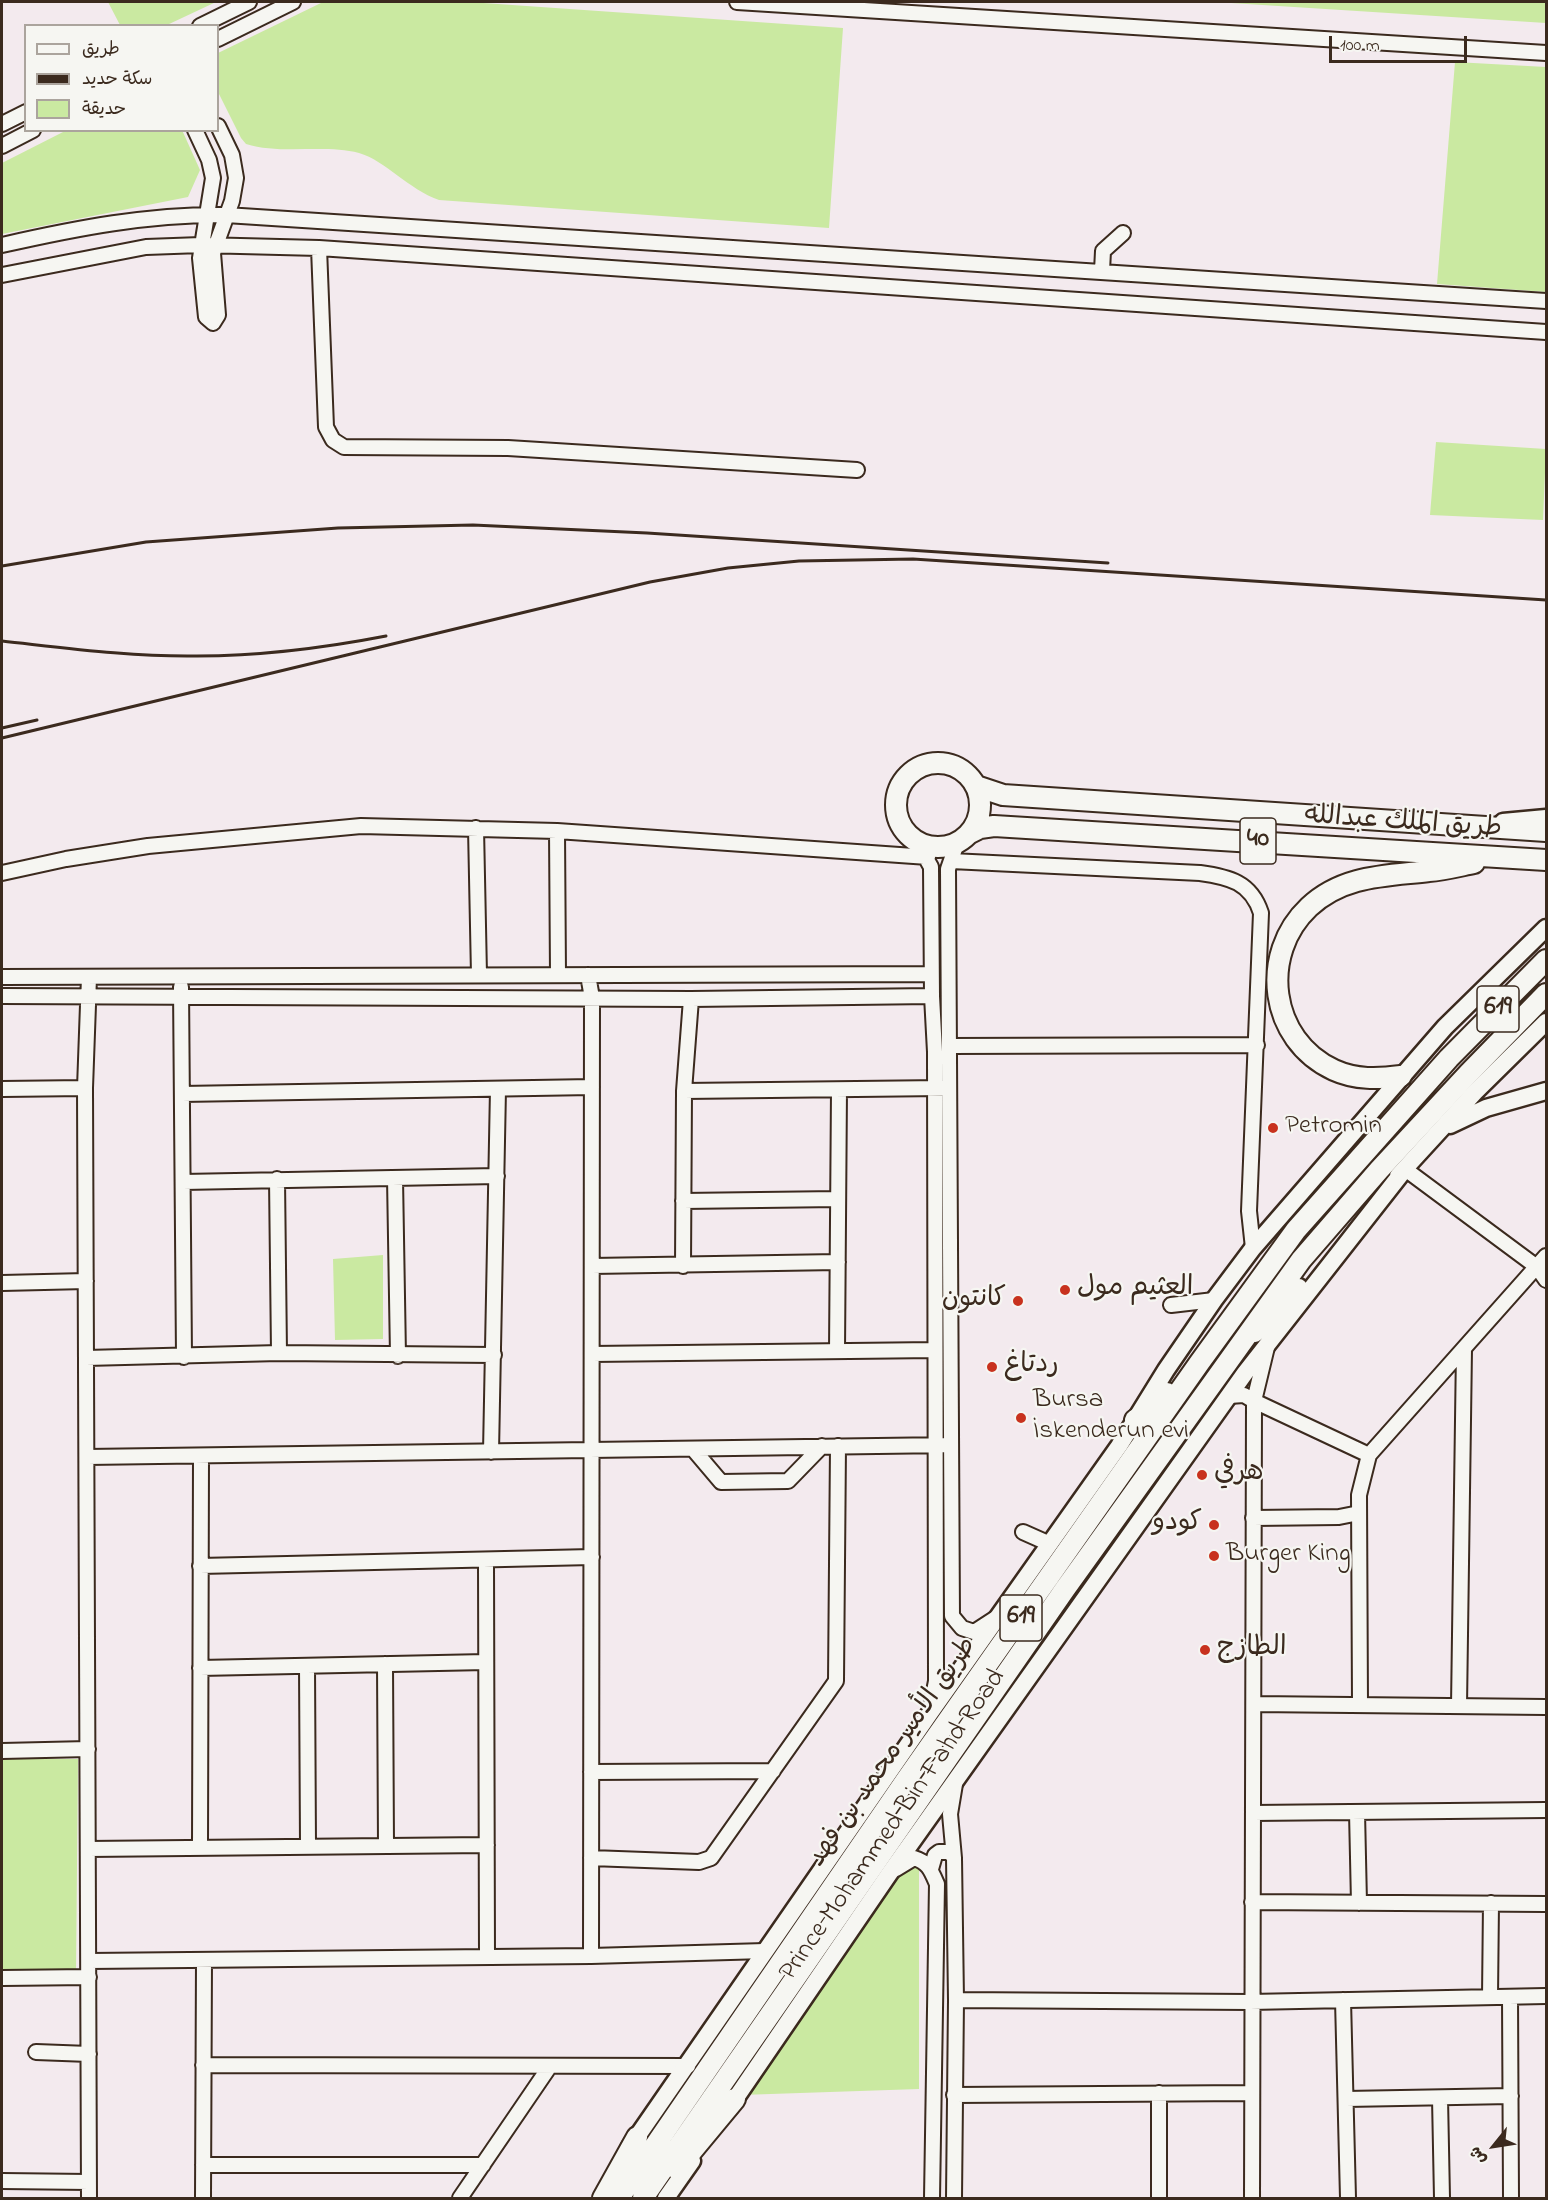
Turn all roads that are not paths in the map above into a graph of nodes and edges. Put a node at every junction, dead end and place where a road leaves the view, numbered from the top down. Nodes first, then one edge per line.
1 (249, 2) edge
2 (293, 2) edge
3 (737, 2) edge
4 (204, 24) edge
5 (219, 39) edge
6 (1546, 53) edge
7 (24, 113) edge
8 (2, 124) edge
9 (219, 128) edge
10 (29, 132) edge
11 (196, 132) edge
12 (2, 146) edge
13 (207, 214) junction
14 (226, 215) junction
15 (1123, 233) dead end
16 (2, 245) edge
17 (201, 245) junction
18 (215, 245) junction
19 (319, 248) junction
20 (1102, 271) junction
21 (2, 275) edge
22 (1546, 301) edge
23 (1546, 332) edge
24 (857, 470) dead end
25 (976, 786) junction
26 (1546, 818) edge
27 (1473, 826) junction
28 (476, 828) junction
29 (556, 831) junction
30 (1546, 831) edge
31 (959, 846) junction
32 (922, 850) junction
33 (1497, 858) junction
34 (1546, 860) edge
35 (2, 873) edge
36 (1546, 928) edge
37 (1546, 960) edge
38 (931, 974) junction
39 (478, 975) junction
40 (558, 975) junction
41 (588, 975) junction
42 (89, 976) junction
43 (181, 976) junction
44 (2, 977) edge
45 (1546, 994) edge
46 (88, 995) junction
47 (2, 996) edge
48 (181, 996) junction
49 (932, 996) junction
50 (592, 998) junction
51 (692, 999) junction
52 (1546, 1022) edge
53 (1257, 1045) junction
54 (950, 1046) junction
55 (1401, 1076) junction
56 (592, 1087) junction
57 (935, 1087) junction
58 (85, 1088) junction
59 (950, 1088) junction
60 (2, 1089) edge
61 (498, 1089) junction
62 (839, 1090) junction
63 (1546, 1090) edge
64 (684, 1091) junction
65 (182, 1094) junction
66 (1441, 1129) junction
67 (1405, 1169) junction
68 (497, 1176) junction
69 (395, 1178) junction
70 (277, 1179) junction
71 (183, 1182) junction
72 (838, 1199) junction
73 (683, 1201) junction
74 (1253, 1248) junction
75 (1546, 1256) edge
76 (838, 1262) junction
77 (592, 1266) junction
78 (683, 1266) junction
79 (1537, 1267) junction
80 (1546, 1280) edge
81 (86, 1281) junction
82 (2, 1283) edge
83 (1214, 1300) junction
84 (1171, 1305) dead end
85 (1268, 1342) junction
86 (1237, 1346) junction
87 (1464, 1349) junction
88 (935, 1350) junction
89 (837, 1351) junction
90 (279, 1353) junction
91 (592, 1354) junction
92 (494, 1355) junction
93 (398, 1356) junction
94 (184, 1357) junction
95 (87, 1358) junction
96 (1200, 1362) junction
97 (1228, 1396) junction
98 (1254, 1401) junction
99 (1135, 1420) junction
100 (942, 1445) junction
101 (822, 1446) junction
102 (838, 1446) junction
103 (693, 1449) junction
104 (592, 1450) junction
105 (491, 1452) junction
106 (1370, 1455) junction
107 (201, 1456) junction
108 (87, 1457) junction
109 (1359, 1513) junction
110 (1253, 1518) junction
111 (1023, 1532) dead end
112 (1050, 1544) junction
113 (592, 1557) junction
114 (486, 1561) junction
115 (200, 1566) junction
116 (998, 1616) junction
117 (486, 1662) junction
118 (385, 1664) junction
119 (307, 1666) junction
120 (200, 1668) junction
121 (1254, 1704) junction
122 (1360, 1705) junction
123 (1459, 1706) junction
124 (1546, 1707) edge
125 (930, 1713) junction
126 (88, 1749) junction
127 (2, 1750) edge
128 (773, 1771) junction
129 (591, 1772) junction
130 (957, 1778) junction
131 (1546, 1810) edge
132 (1357, 1812) junction
133 (1253, 1813) junction
134 (487, 1845) junction
135 (200, 1846) junction
136 (308, 1846) junction
137 (386, 1846) junction
138 (88, 1849) junction
139 (591, 1858) junction
140 (954, 1858) junction
141 (931, 1869) junction
142 (889, 1874) junction
143 (1252, 1902) junction
144 (1359, 1903) junction
145 (1491, 1903) junction
146 (1546, 1904) edge
147 (765, 1951) junction
148 (591, 1956) junction
149 (487, 1957) junction
150 (204, 1960) junction
151 (89, 1961) junction
152 (89, 1977) junction
153 (2, 1978) edge
154 (1546, 1996) edge
155 (1490, 1997) junction
156 (1510, 1997) junction
157 (956, 2000) junction
158 (1343, 2000) junction
159 (1251, 2002) junction
160 (36, 2052) dead end
161 (89, 2054) junction
162 (203, 2065) junction
163 (550, 2066) junction
164 (688, 2066) junction
165 (1159, 2093) junction
166 (1251, 2093) junction
167 (954, 2095) junction
168 (1511, 2096) junction
169 (1440, 2098) junction
170 (735, 2099) junction
171 (1346, 2099) junction
172 (638, 2137) junction
173 (203, 2165) junction
174 (483, 2165) junction
175 (2, 2181) edge
176 (89, 2182) junction
177 (90, 2199) edge
178 (202, 2199) edge
179 (460, 2199) edge
180 (594, 2199) edge
181 (603, 2199) edge
182 (618, 2199) edge
183 (643, 2199) edge
184 (652, 2199) edge
185 (666, 2199) edge
186 (932, 2199) edge
187 (954, 2199) edge
188 (1159, 2199) edge
189 (1252, 2199) edge
190 (1348, 2199) edge
191 (1442, 2199) edge
192 (1511, 2199) edge

1 - 4 street
2 - 5 street
3 - 6 street
7 - 8 street
9 - 14 street
10 - 12 street
11 - 13 street
13 - 14 street
13 - 16 street
13 - 17 street
14 - 18 street
14 - 20 street
15 - 20 street
17 - 18 street
17 - 18 street
17 - 21 street
18 - 19 street
19 - 23 street
19 - 24 street
20 - 22 street
25 - 27 highway, طريق الملك عبدالله / 40
25 - 31 highway
25 - 32 highway
26 - 27 main road
27 - 30 highway, طريق الملك عبدالله / 40
28 - 29 street
28 - 35 street
28 - 39 street
29 - 32 street
29 - 40 street
31 - 32 highway
31 - 33 highway, طريق الملك عبدالله / 40
31 - 53 street
31 - 54 street
32 - 38 street
33 - 34 highway, طريق الملك عبدالله / 40
33 - 55 highway
36 - 55 main road, Prince Mohammed Bin Fahd Road
37 - 96 highway, طريق الأمير محمد بن فهد / 619
38 - 41 street
38 - 49 street
39 - 40 street
39 - 43 street
40 - 41 street
41 - 50 street
42 - 43 street
42 - 44 street
42 - 46 street
43 - 48 street
45 - 86 highway, طريق الأمير محمد بن فهد / 619
46 - 47 street
46 - 48 street
46 - 58 street
48 - 50 street
48 - 65 street
49 - 51 street
49 - 57 street
50 - 51 street
50 - 56 street
51 - 64 street
52 - 66 main road
53 - 54 street
53 - 74 street
54 - 59 street
55 - 74 main road, Prince Mohammed Bin Fahd Road
56 - 61 street
56 - 77 street
57 - 59 street
57 - 62 street
57 - 88 street
58 - 60 street
58 - 81 street
59 - 100 street
61 - 65 street
61 - 68 street
62 - 64 street
62 - 72 street
63 - 66 main road
64 - 73 street
65 - 71 street
66 - 67 main road
67 - 79 street
67 - 85 main road, Prince Mohammed Bin Fahd Road
67 - 86 main road
68 - 69 street
68 - 92 street
69 - 70 street
69 - 93 street
70 - 71 street
70 - 90 street
71 - 94 street
72 - 73 street
72 - 76 street
73 - 78 street
74 - 83 main road, Prince Mohammed Bin Fahd Road
75 - 79 street
76 - 78 street
76 - 89 street
77 - 78 street
77 - 91 street
79 - 80 street
79 - 87 street
81 - 82 street
81 - 95 street
83 - 84 street
83 - 99 main road, Prince Mohammed Bin Fahd Road
85 - 97 main road, Prince Mohammed Bin Fahd Road
85 - 98 street
86 - 183 highway, طريق الأمير محمد بن فهد / 619
87 - 106 street
87 - 123 street
88 - 89 street
88 - 100 street
89 - 91 street
90 - 93 street
90 - 94 street
91 - 104 street
92 - 93 street
92 - 105 street
94 - 95 street
95 - 108 street
96 - 99 highway
96 - 182 highway, طريق الأمير محمد بن فهد / 619
97 - 98 street
97 - 130 main road, Prince Mohammed Bin Fahd Road
98 - 106 street
98 - 110 street
99 - 112 main road, Prince Mohammed Bin Fahd Road
100 - 102 street
100 - 116 street
100 - 125 street
101 - 102 street
101 - 103 street
101 - 103 street
102 - 128 street
103 - 104 street
104 - 105 street
104 - 113 street
105 - 107 street
106 - 109 street
107 - 108 street
107 - 115 street
108 - 126 street
109 - 110 street
109 - 122 street
110 - 121 street
111 - 112 street
112 - 116 main road, Prince Mohammed Bin Fahd Road
113 - 114 street
113 - 129 street
114 - 115 street
114 - 117 street
115 - 120 street
116 - 125 main road, Prince Mohammed Bin Fahd Road
117 - 118 street
117 - 134 street
118 - 119 street
118 - 137 street
119 - 120 street
119 - 136 street
120 - 135 street
121 - 122 street
121 - 133 street
122 - 123 street
123 - 124 street
125 - 147 main road, Prince Mohammed Bin Fahd Road
126 - 127 street
126 - 138 street
128 - 129 street
128 - 139 street
129 - 139 street
130 - 140 street
130 - 142 main road, Prince Mohammed Bin Fahd Road
131 - 132 street
132 - 133 street
132 - 144 street
133 - 143 street
134 - 137 street
134 - 149 street
135 - 136 street
135 - 138 street
136 - 137 street
138 - 151 street
139 - 148 street
140 - 141 street
140 - 157 street
141 - 142 street
141 - 186 street
142 - 170 main road, Prince Mohammed Bin Fahd Road
143 - 144 street
143 - 159 street
144 - 145 street
145 - 146 street
145 - 155 street
147 - 148 street
147 - 164 main road, Prince Mohammed Bin Fahd Road
148 - 149 street
149 - 150 street
150 - 151 street
150 - 162 street
151 - 152 street
152 - 153 street
152 - 161 street
154 - 156 street
155 - 156 street
155 - 158 street
156 - 168 street
157 - 159 street
157 - 167 street
158 - 159 street
158 - 171 street
159 - 166 street
160 - 161 street
161 - 176 street
162 - 163 street
162 - 173 street
163 - 164 street
163 - 174 street
164 - 172 main road, Prince Mohammed Bin Fahd Road
165 - 166 street
165 - 167 street
165 - 188 street
166 - 189 street
167 - 187 street
168 - 169 street
168 - 192 street
169 - 171 street
169 - 191 street
170 - 184 highway
170 - 185 main road, Prince Mohammed Bin Fahd Road
171 - 190 street
172 - 180 main road, Prince Mohammed Bin Fahd Road
172 - 181 highway
173 - 174 street
173 - 178 street
174 - 179 street
175 - 176 street
176 - 177 street

